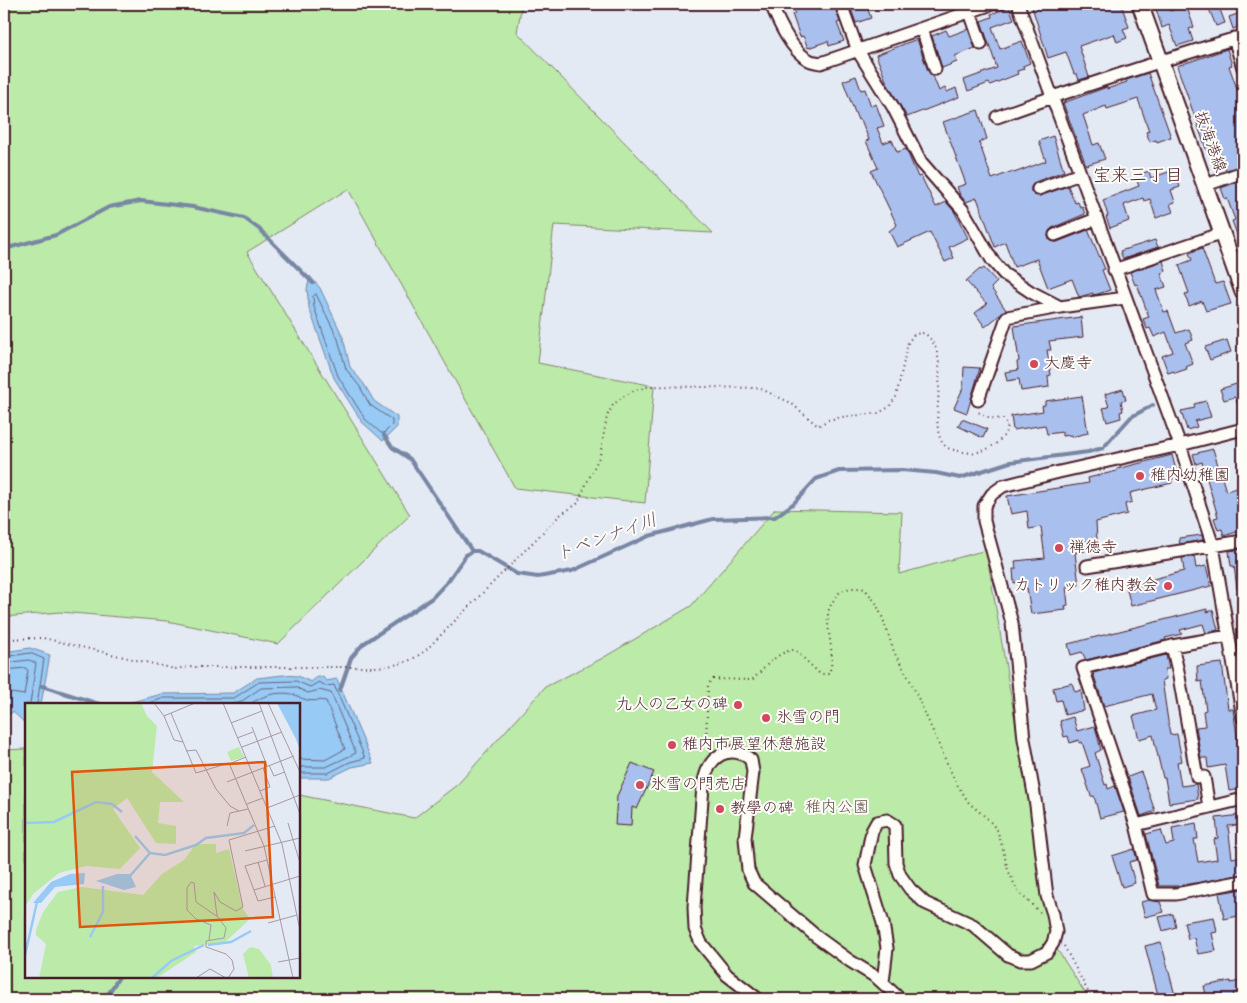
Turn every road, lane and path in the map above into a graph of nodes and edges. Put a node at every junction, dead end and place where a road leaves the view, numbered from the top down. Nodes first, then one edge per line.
1 (771, 4) edge
2 (841, 4) edge
3 (992, 4) edge
4 (1018, 4) edge
5 (1140, 4) edge
6 (970, 12) junction
7 (922, 29) junction
8 (1238, 37) edge
9 (981, 44) dead end
10 (858, 51) junction
11 (1161, 61) junction
12 (1243, 68) edge
13 (935, 69) dead end
14 (1052, 97) junction
15 (997, 118) dead end
16 (1243, 172) edge
17 (1080, 174) junction
18 (1206, 185) junction
19 (1038, 189) dead end
20 (1096, 219) junction
21 (1223, 233) junction
22 (1055, 235) dead end
23 (1114, 270) junction
24 (1243, 292) edge
25 (1125, 298) junction
26 (1060, 307) junction
27 (978, 400) joint
28 (1243, 429) edge
29 (1180, 445) junction
30 (1243, 541) edge
31 (1213, 546) junction
32 (1086, 566) dead end
33 (1229, 636) junction
34 (4, 639) edge
35 (1172, 646) junction
36 (1243, 718) edge
37 (706, 742) dead end
38 (1243, 798) edge
39 (1209, 807) junction
40 (1136, 825) junction
41 (1243, 881) edge
42 (1042, 914) dead end
43 (1056, 932) junction
44 (883, 982) junction
45 (758, 999) edge
46 (900, 999) edge
47 (1092, 999) edge

1 - 10 street
2 - 10 street
3 - 6 street
4 - 14 street
5 - 11 main road, 抜海港線
6 - 7 street
6 - 9 street
7 - 10 street
7 - 13 street
8 - 11 street
8 - 12 street
10 - 26 street
11 - 14 street
11 - 18 main road, 抜海港線
14 - 15 street
14 - 17 street
16 - 18 street
17 - 19 street
17 - 20 street
18 - 21 main road, 抜海港線
20 - 22 street
20 - 23 street
21 - 23 street
21 - 24 main road, 抜海港線
23 - 25 street
25 - 26 street
25 - 29 street
26 - 27 street
27 - 34 path
28 - 29 street
29 - 31 street
29 - 43 street
30 - 31 street
31 - 32 street
31 - 33 street
33 - 35 street
33 - 36 street
35 - 39 street
35 - 40 street
37 - 42 path
38 - 39 street
39 - 40 street
40 - 41 street
43 - 44 street
43 - 47 path
44 - 45 street
44 - 46 street

